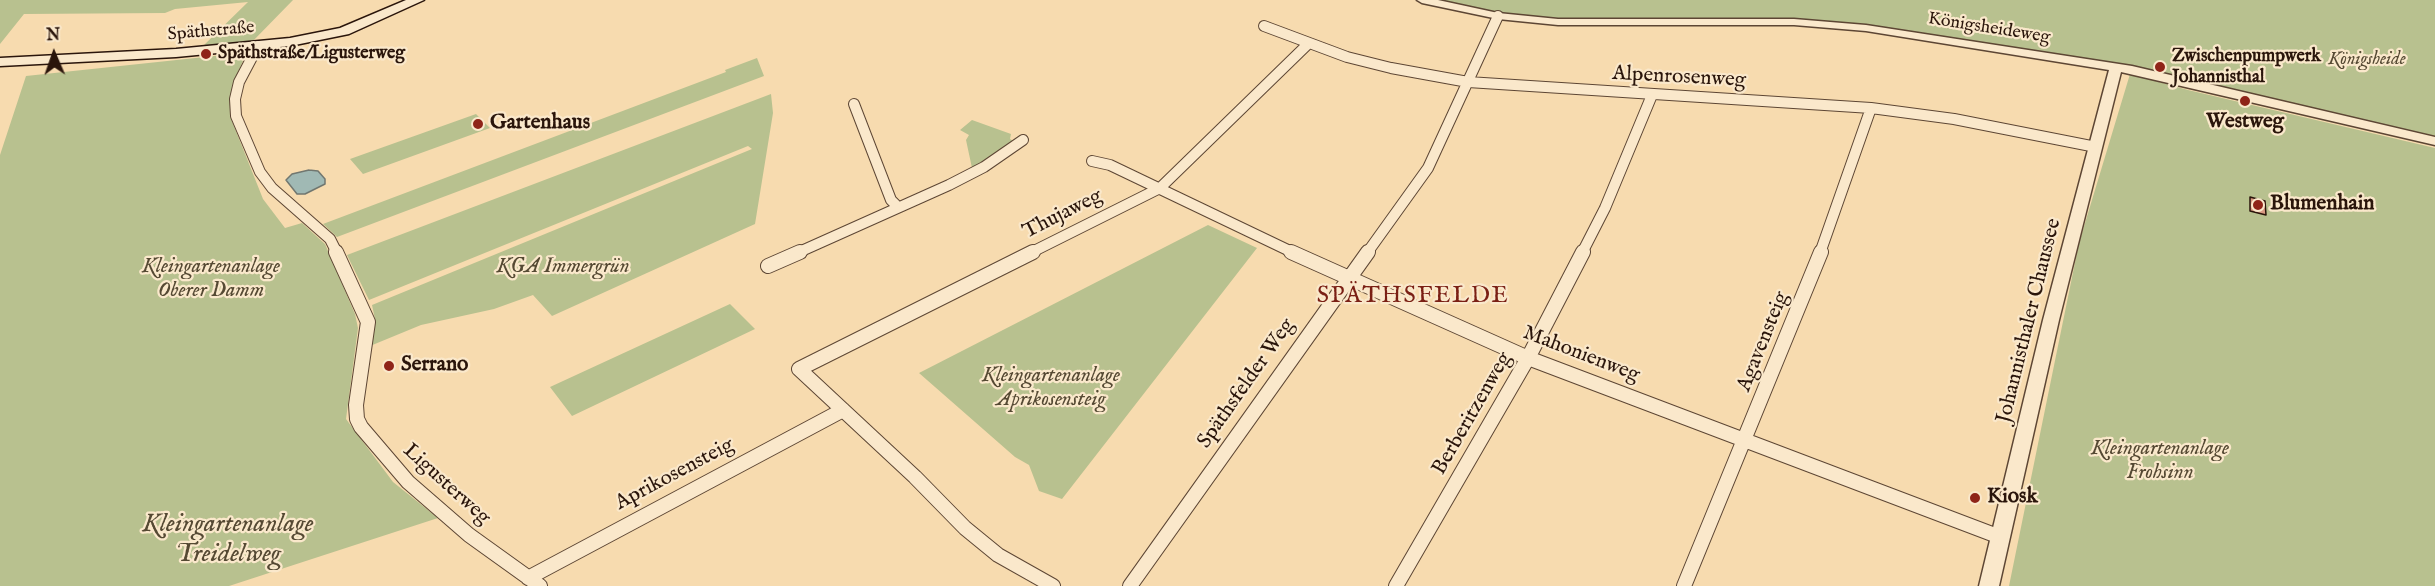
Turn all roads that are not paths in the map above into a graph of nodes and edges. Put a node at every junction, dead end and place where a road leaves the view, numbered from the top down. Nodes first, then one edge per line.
1 (417, 0) edge
2 (1422, 0) edge
3 (1498, 16) junction
4 (1264, 26) dead end
5 (1308, 44) junction
6 (258, 46) junction
7 (0, 62) edge
8 (2116, 67) junction
9 (1468, 82) junction
10 (1652, 95) junction
11 (854, 104) dead end
12 (1871, 108) junction
13 (1023, 140) dead end
14 (2435, 141) edge
15 (2096, 147) junction
16 (1092, 161) dead end
17 (1160, 189) junction
18 (898, 207) junction
19 (768, 266) dead end
20 (1348, 278) junction
21 (1528, 358) junction
22 (843, 410) junction
23 (1746, 440) junction
24 (2000, 537) junction
25 (534, 582) edge
26 (1053, 586) edge
27 (1130, 586) edge
28 (1396, 586) edge
29 (1684, 586) edge
30 (1989, 586) edge

1 - 6 main road, Späthstraße
2 - 3 street, Königsheideweg
3 - 8 street, Königsheideweg
3 - 9 street, Späthsfelder Weg
4 - 5 street, Alpenrosenweg
5 - 9 street, Alpenrosenweg
5 - 17 street, Thujaweg
6 - 7 main road, Späthstraße
6 - 25 street, Ligusterweg
8 - 14 street, Königsheideweg
8 - 15 street, Johannisthaler Chaussee
9 - 10 street, Alpenrosenweg
9 - 20 street, Späthsfelder Weg
10 - 12 street, Alpenrosenweg
10 - 21 street, Berberitzenweg
11 - 18 street
12 - 15 street, Alpenrosenweg
12 - 23 street, Agavensteig
13 - 18 street
15 - 24 street, Johannisthaler Chaussee
16 - 17 street, Mahonienweg
17 - 20 street, Mahonienweg
17 - 22 street, Thujaweg
18 - 19 street
20 - 21 street, Mahonienweg
20 - 27 street, Späthsfelder Weg
21 - 23 street, Mahonienweg
21 - 28 street, Berberitzenweg
22 - 25 street, Aprikosensteig
22 - 26 street
23 - 24 street, Mahonienweg
23 - 29 street, Agavensteig
24 - 30 street, Johannisthaler Chaussee

